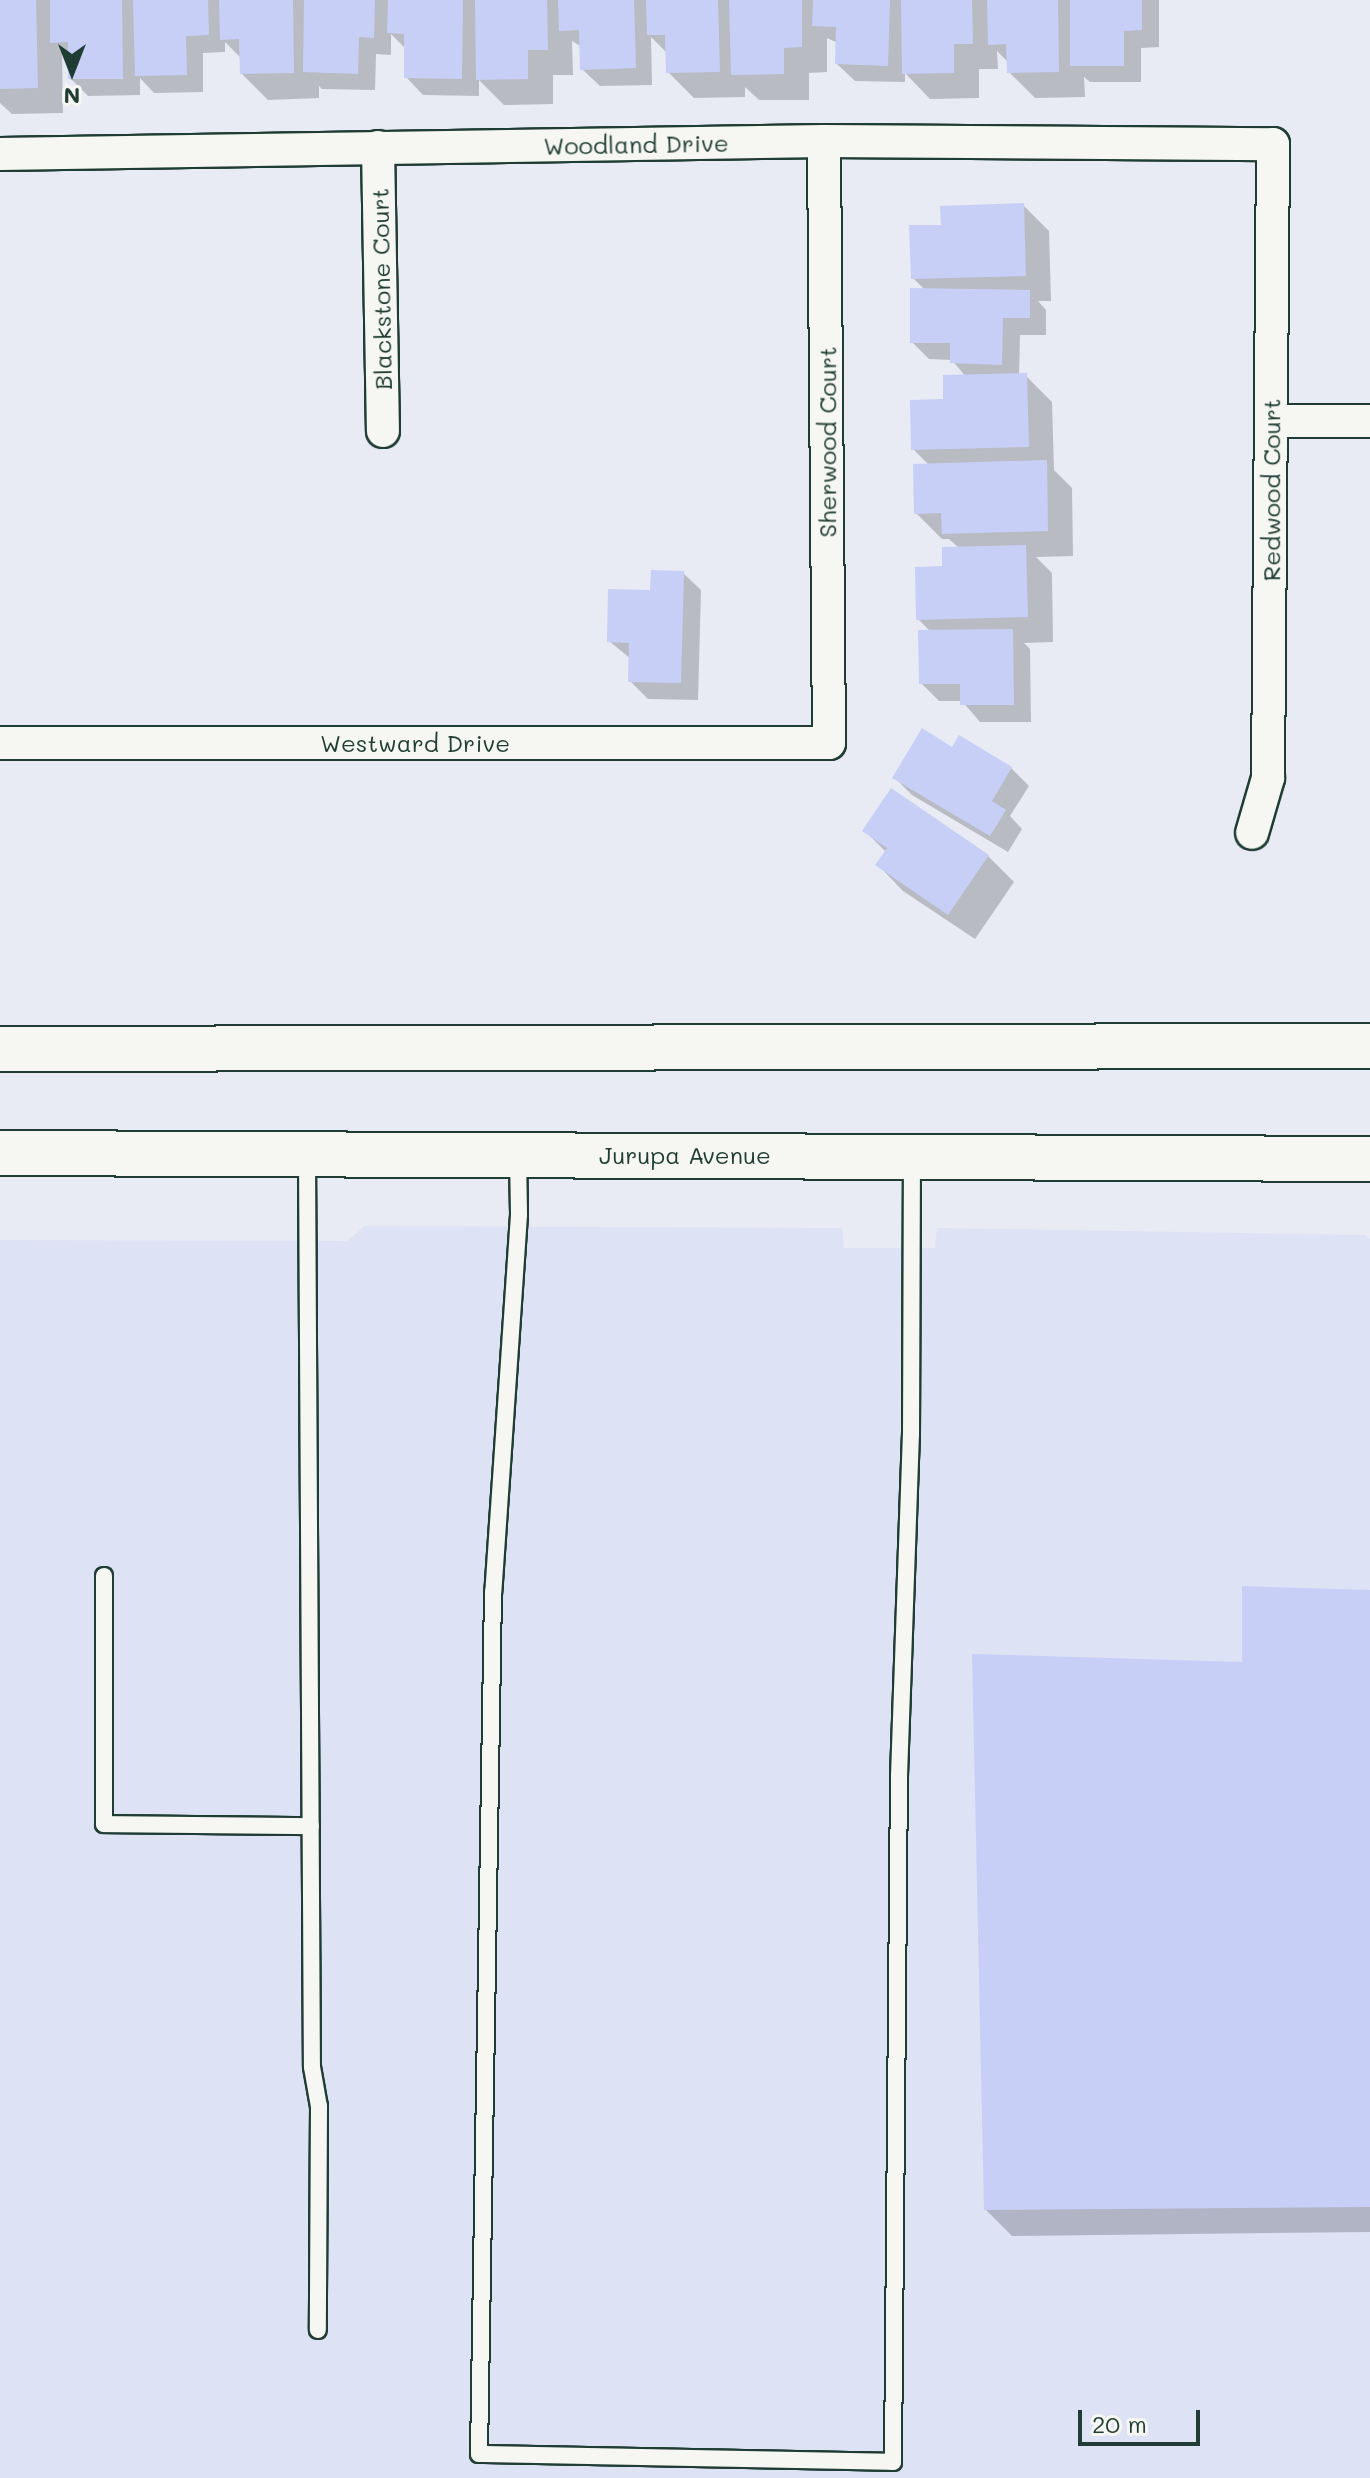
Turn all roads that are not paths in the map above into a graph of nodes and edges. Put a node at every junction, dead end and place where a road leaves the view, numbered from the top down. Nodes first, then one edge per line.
1 (824, 141) junction
2 (1273, 144) joint
3 (378, 147) junction
4 (0, 154) edge
5 (1271, 421) junction
6 (1370, 421) edge
7 (383, 431) dead end
8 (0, 743) edge
9 (829, 743) joint
10 (1252, 833) dead end
11 (1370, 1046) edge
12 (0, 1049) edge
13 (0, 1153) edge
14 (307, 1154) junction
15 (518, 1155) junction
16 (912, 1157) junction
17 (1370, 1159) edge
18 (104, 1576) dead end
19 (311, 1826) junction
20 (318, 2330) dead end

1 - 2 street, Woodland Drive
1 - 3 street, Woodland Drive
1 - 9 street, Sherwood Court
2 - 5 street, Redwood Court
3 - 4 street, Woodland Drive
3 - 7 street, Blackstone Court
5 - 6 street
5 - 10 street, Redwood Court
8 - 9 street, Westward Drive
11 - 12 main road
13 - 14 main road, Jurupa Avenue
14 - 15 main road, Jurupa Avenue
14 - 19 lane
15 - 16 main road, Jurupa Avenue
15 - 16 lane
16 - 17 main road, Jurupa Avenue
18 - 19 lane
19 - 20 lane

